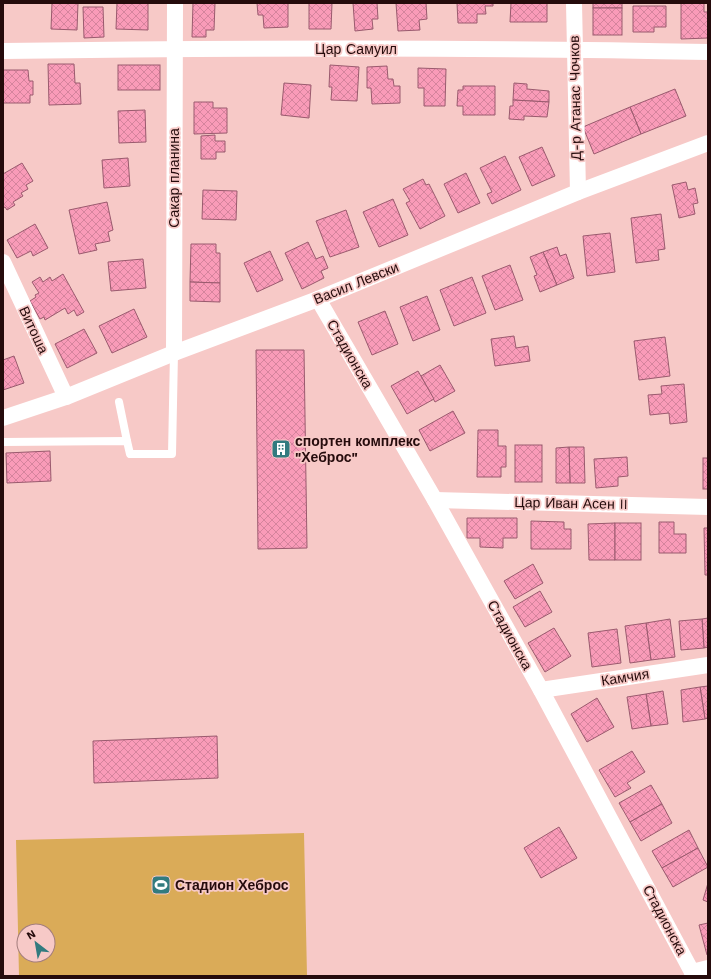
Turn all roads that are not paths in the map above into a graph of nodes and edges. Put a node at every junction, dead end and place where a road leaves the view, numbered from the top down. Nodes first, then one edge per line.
1 (175, 3) edge
2 (574, 3) edge
3 (175, 49) junction
4 (574, 49) junction
5 (3, 51) edge
6 (708, 52) edge
7 (708, 143) edge
8 (578, 192) junction
9 (3, 262) edge
10 (318, 299) junction
11 (174, 353) junction
12 (66, 397) junction
13 (119, 402) dead end
14 (3, 418) edge
15 (127, 441) junction
16 (3, 442) edge
17 (435, 500) junction
18 (708, 507) edge
19 (708, 665) edge
20 (541, 690) junction
21 (708, 968) edge
22 (693, 974) edge

1 - 3 street, Сакар планина
2 - 4 street, Д-р Атанас Чочков
3 - 4 street, Цар Самуил
3 - 5 street, Цар Самуил
3 - 11 street, Сакар планина
4 - 6 street, Цар Самуил
4 - 8 street, Д-р Атанас Чочков
7 - 8 street, Васил Левски
8 - 10 street, Васил Левски
9 - 12 street, Витоша
10 - 11 street, Васил Левски
10 - 17 street, Стадионска
11 - 12 street, Васил Левски
11 - 15 lane
12 - 14 street, Васил Левски
13 - 15 lane
15 - 16 lane
17 - 18 street, Цар Иван Асен II
17 - 20 street, Стадионска
19 - 20 street, Камчия
20 - 22 street, Стадионска
21 - 22 street

